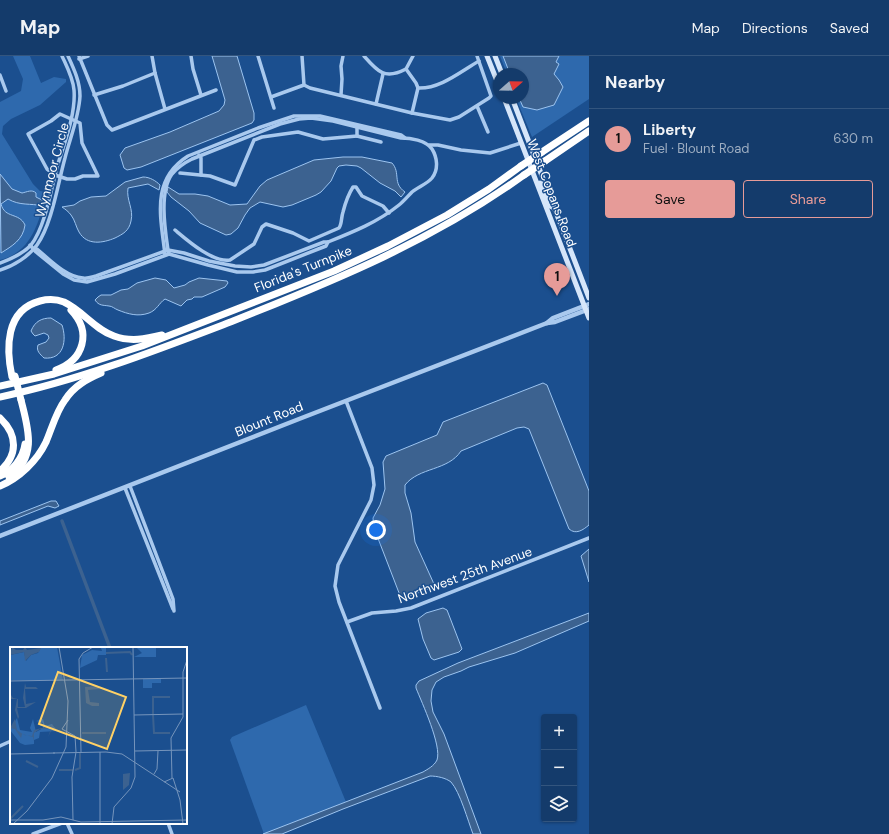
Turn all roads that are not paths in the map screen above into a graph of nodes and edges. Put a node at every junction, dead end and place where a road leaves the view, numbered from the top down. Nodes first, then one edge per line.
1 (62, 56) edge
2 (68, 56) edge
3 (88, 56) edge
4 (152, 56) edge
5 (191, 56) edge
6 (258, 56) edge
7 (302, 56) edge
8 (343, 56) edge
9 (364, 56) edge
10 (413, 56) edge
11 (477, 56) edge
12 (487, 56) edge
13 (495, 56) edge
14 (79, 57) edge
15 (479, 61) junction
16 (498, 63) junction
17 (491, 66) junction
18 (500, 68) edge
19 (406, 70) junction
20 (493, 71) edge
21 (155, 73) junction
22 (383, 74) junction
23 (0, 75) edge
24 (304, 85) junction
25 (418, 88) junction
26 (216, 90) dead end
27 (6, 91) dead end
28 (94, 95) junction
29 (200, 95) junction
30 (341, 95) junction
31 (271, 97) junction
32 (376, 104) junction
33 (506, 104) edge
34 (514, 104) edge
35 (477, 106) junction
36 (274, 108) dead end
37 (165, 109) junction
38 (412, 113) junction
39 (71, 119) junction
40 (589, 120) edge
41 (75, 121) junction
42 (357, 126) junction
43 (259, 130) junction
44 (589, 131) edge
45 (488, 132) dead end
46 (357, 136) junction
47 (262, 137) junction
48 (381, 142) dead end
49 (520, 143) junction
50 (429, 145) junction
51 (198, 154) junction
52 (180, 173) dead end
53 (55, 175) junction
54 (201, 175) junction
55 (60, 176) junction
56 (554, 208) junction
57 (389, 213) junction
58 (549, 218) junction
59 (175, 230) dead end
60 (324, 234) junction
61 (328, 242) junction
62 (568, 242) junction
63 (30, 245) junction
64 (34, 249) junction
65 (167, 252) junction
66 (212, 256) junction
67 (0, 263) edge
68 (208, 263) junction
69 (0, 270) edge
70 (589, 298) edge
71 (587, 307) edge
72 (589, 318) edge
73 (182, 330) junction
74 (125, 361) junction
75 (14, 377) junction
76 (34, 378) junction
77 (0, 386) edge
78 (0, 397) edge
79 (19, 400) junction
80 (346, 401) junction
81 (0, 418) edge
82 (0, 471) edge
83 (0, 476) edge
84 (0, 481) edge
85 (0, 486) edge
86 (130, 486) junction
87 (125, 488) junction
88 (0, 536) edge
89 (589, 538) edge
90 (347, 622) junction
91 (380, 708) dead end
92 (10, 741) edge
93 (0, 746) edge
94 (59, 824) edge
95 (67, 824) edge
96 (168, 824) edge
97 (33, 834) edge
98 (72, 834) edge
99 (172, 834) edge

1 - 39 street, Wynmoor Circle
2 - 41 street, Wynmoor Circle
3 - 14 street
4 - 21 street
5 - 29 street
6 - 31 street
7 - 24 street
8 - 30 street
9 - 22 street
10 - 19 street
11 - 15 street
12 - 17 main road
13 - 16 main road
14 - 28 street
15 - 25 street
15 - 35 street
16 - 17 main road
16 - 18 main road
17 - 20 main road
19 - 22 street
19 - 25 street
21 - 28 street
21 - 37 street
22 - 32 street
23 - 27 street
24 - 30 street
24 - 31 street
25 - 38 street
26 - 29 street
28 - 37 street
29 - 37 street
30 - 32 street
31 - 36 street
32 - 38 street
33 - 49 main road, West Copans Road
34 - 56 main road, West Copans Road
35 - 38 street
35 - 45 street
39 - 41 street
39 - 53 street, Wynmoor Circle
39 - 53 street
40 - 73 highway, Florida's Turnpike, bridge
41 - 55 street, Wynmoor Circle
41 - 55 street
42 - 43 street
42 - 46 street
42 - 50 street
43 - 47 street
43 - 51 street
44 - 74 highway, Florida's Turnpike, bridge
46 - 47 street
46 - 48 street
47 - 54 street
49 - 50 street
49 - 56 main road
49 - 58 main road, West Copans Road
50 - 57 street
51 - 54 street
51 - 65 street
52 - 54 street
53 - 55 street
53 - 63 street, Wynmoor Circle
55 - 64 street, Wynmoor Circle
56 - 62 main road, West Copans Road
57 - 60 street
57 - 61 street
58 - 62 main road
58 - 71 main road, West Copans Road
59 - 66 street
60 - 61 street
60 - 66 street
61 - 68 street
62 - 70 main road, West Copans Road
63 - 64 street
63 - 67 street, Wynmoor Circle
64 - 65 street
64 - 69 street, Wynmoor Circle
65 - 68 street
66 - 68 street
71 - 72 main road, West Copans Road
71 - 80 street, Blount Road
73 - 75 highway
73 - 76 highway, Florida's Turnpike
74 - 78 highway, Florida's Turnpike
74 - 85 highway
75 - 76 highway
75 - 79 highway
76 - 77 highway, Florida's Turnpike
79 - 83 highway
79 - 84 highway
80 - 86 street, Blount Road
80 - 90 street
81 - 82 highway
86 - 87 street, Blount Road
86 - 87 street
87 - 88 street, Blount Road
89 - 90 street, Northwest 25th Avenue
90 - 91 street
92 - 93 street
94 - 97 street
95 - 98 street
96 - 99 street

